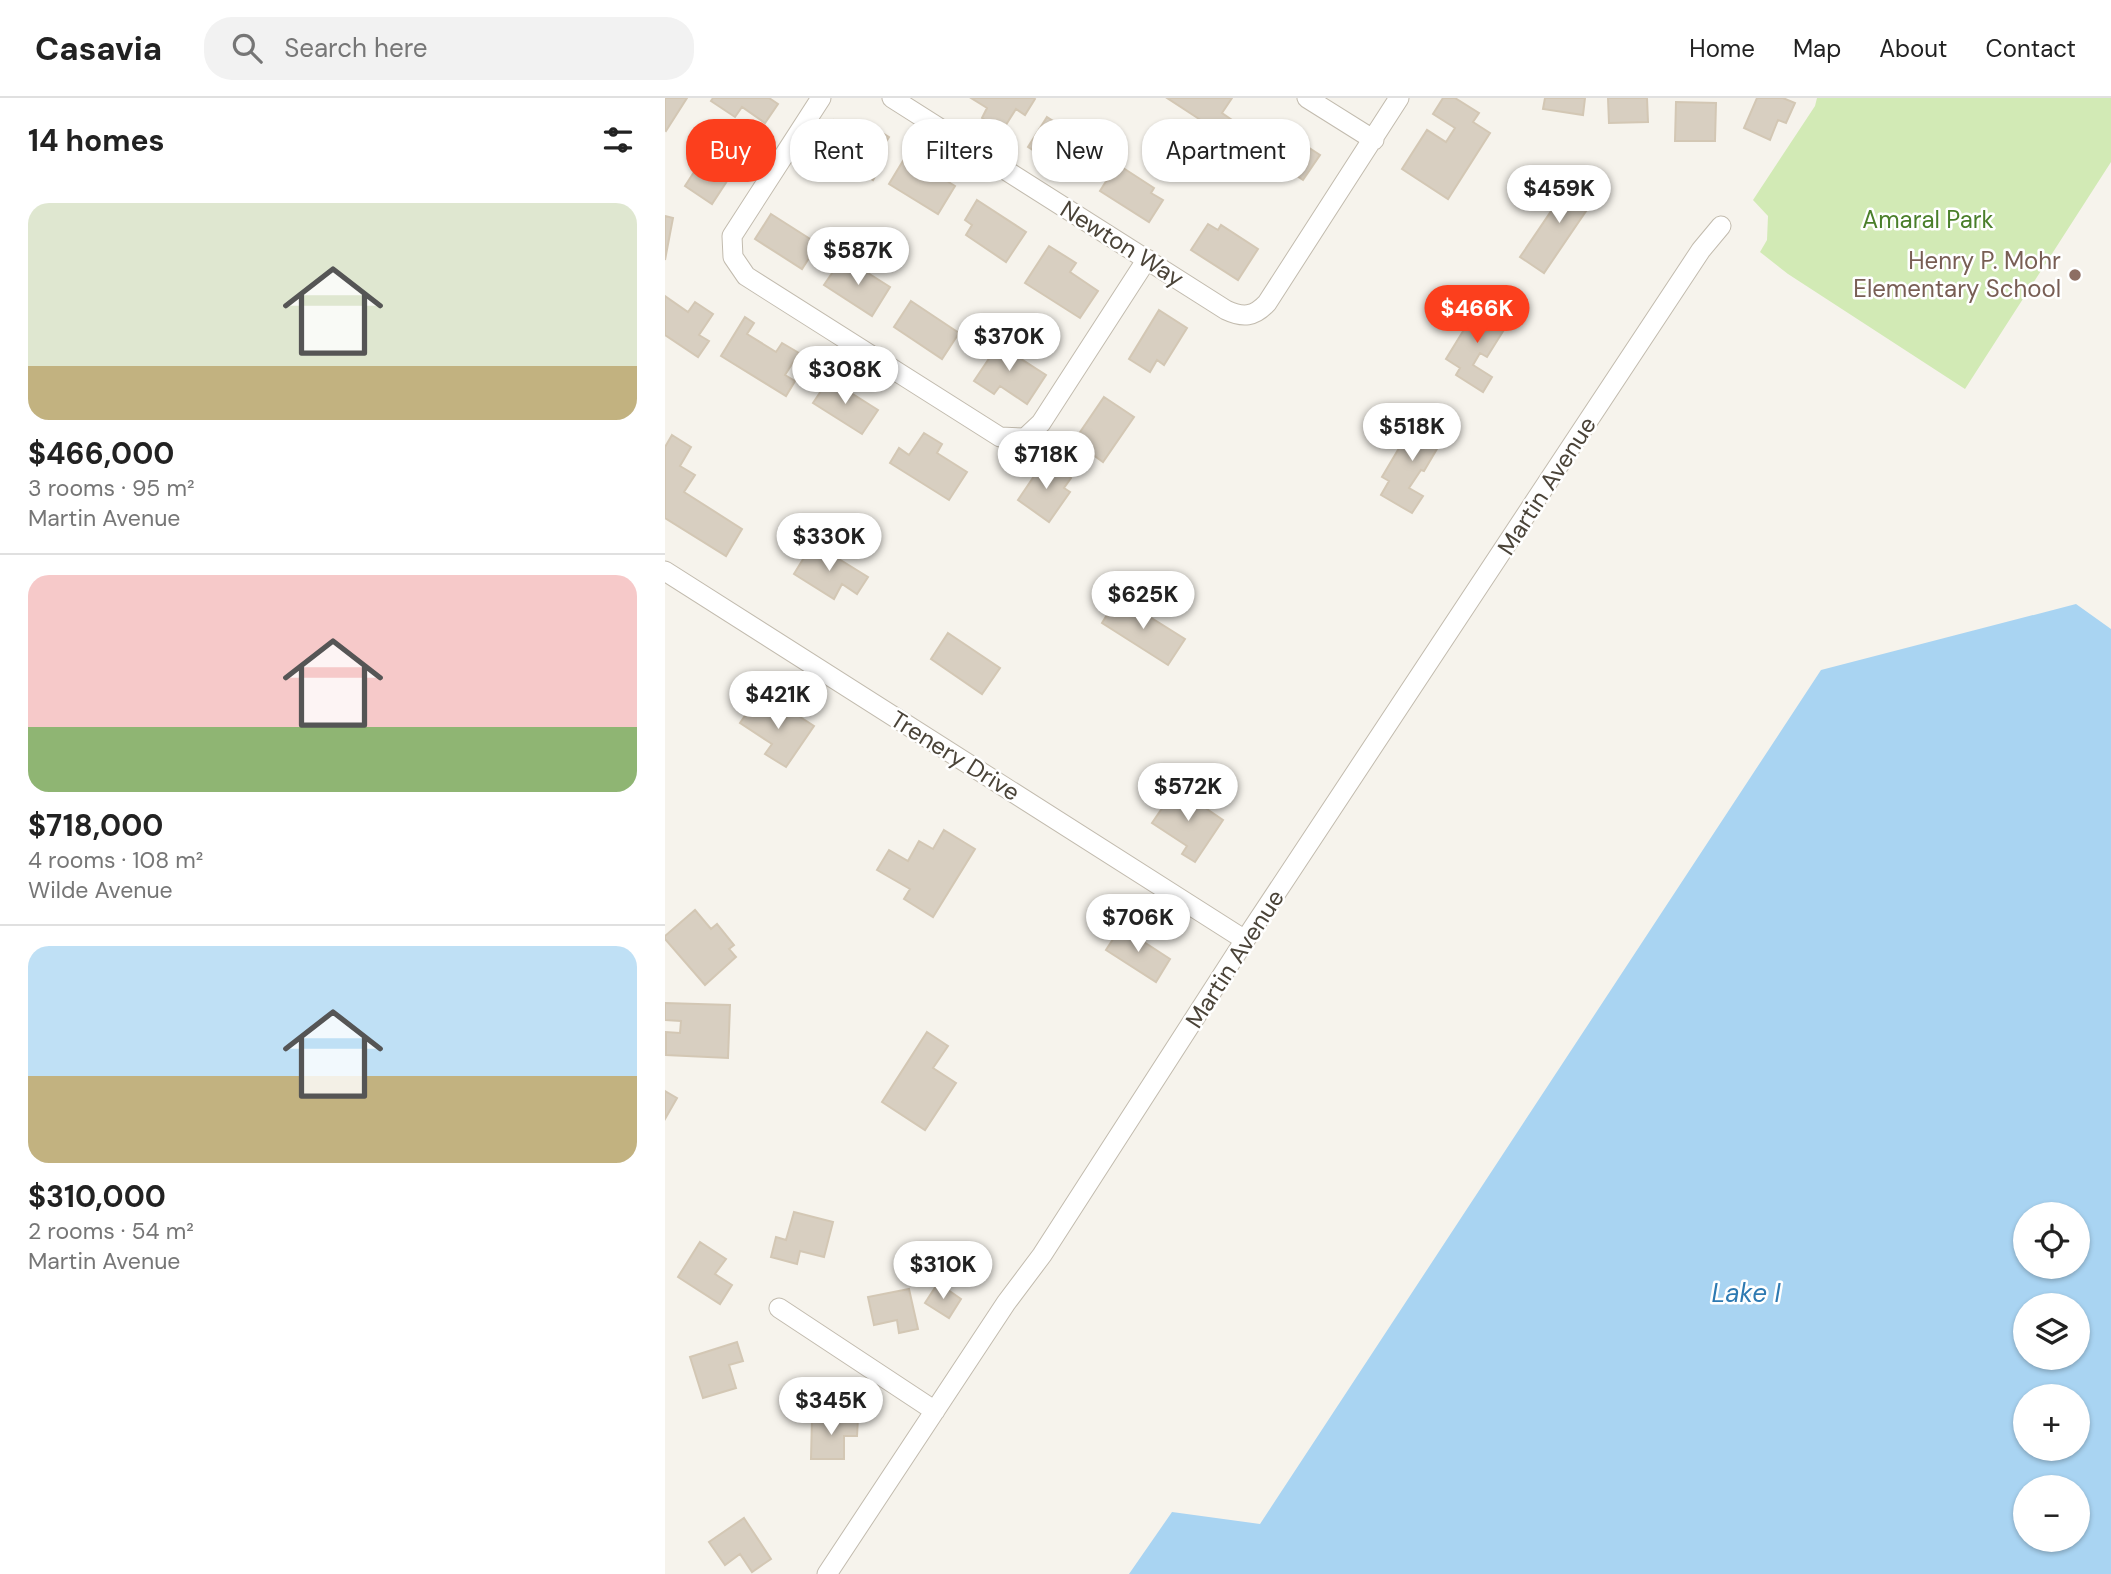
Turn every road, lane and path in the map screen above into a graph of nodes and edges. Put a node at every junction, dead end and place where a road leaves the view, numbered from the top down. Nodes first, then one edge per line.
1 (821, 98) edge
2 (892, 98) edge
3 (1307, 98) edge
4 (1399, 98) edge
5 (1374, 140) junction
6 (1721, 226) dead end
7 (1147, 260) junction
8 (665, 571) edge
9 (1245, 940) junction
10 (779, 1308) dead end
11 (935, 1411) junction
12 (827, 1574) edge

1 - 7 street
2 - 7 street, Newton Way
3 - 5 street
4 - 5 street
5 - 7 street, Newton Way
6 - 9 street, Martin Avenue
8 - 9 street, Trenery Drive
9 - 11 street, Martin Avenue
10 - 11 street
11 - 12 street, Martin Avenue

